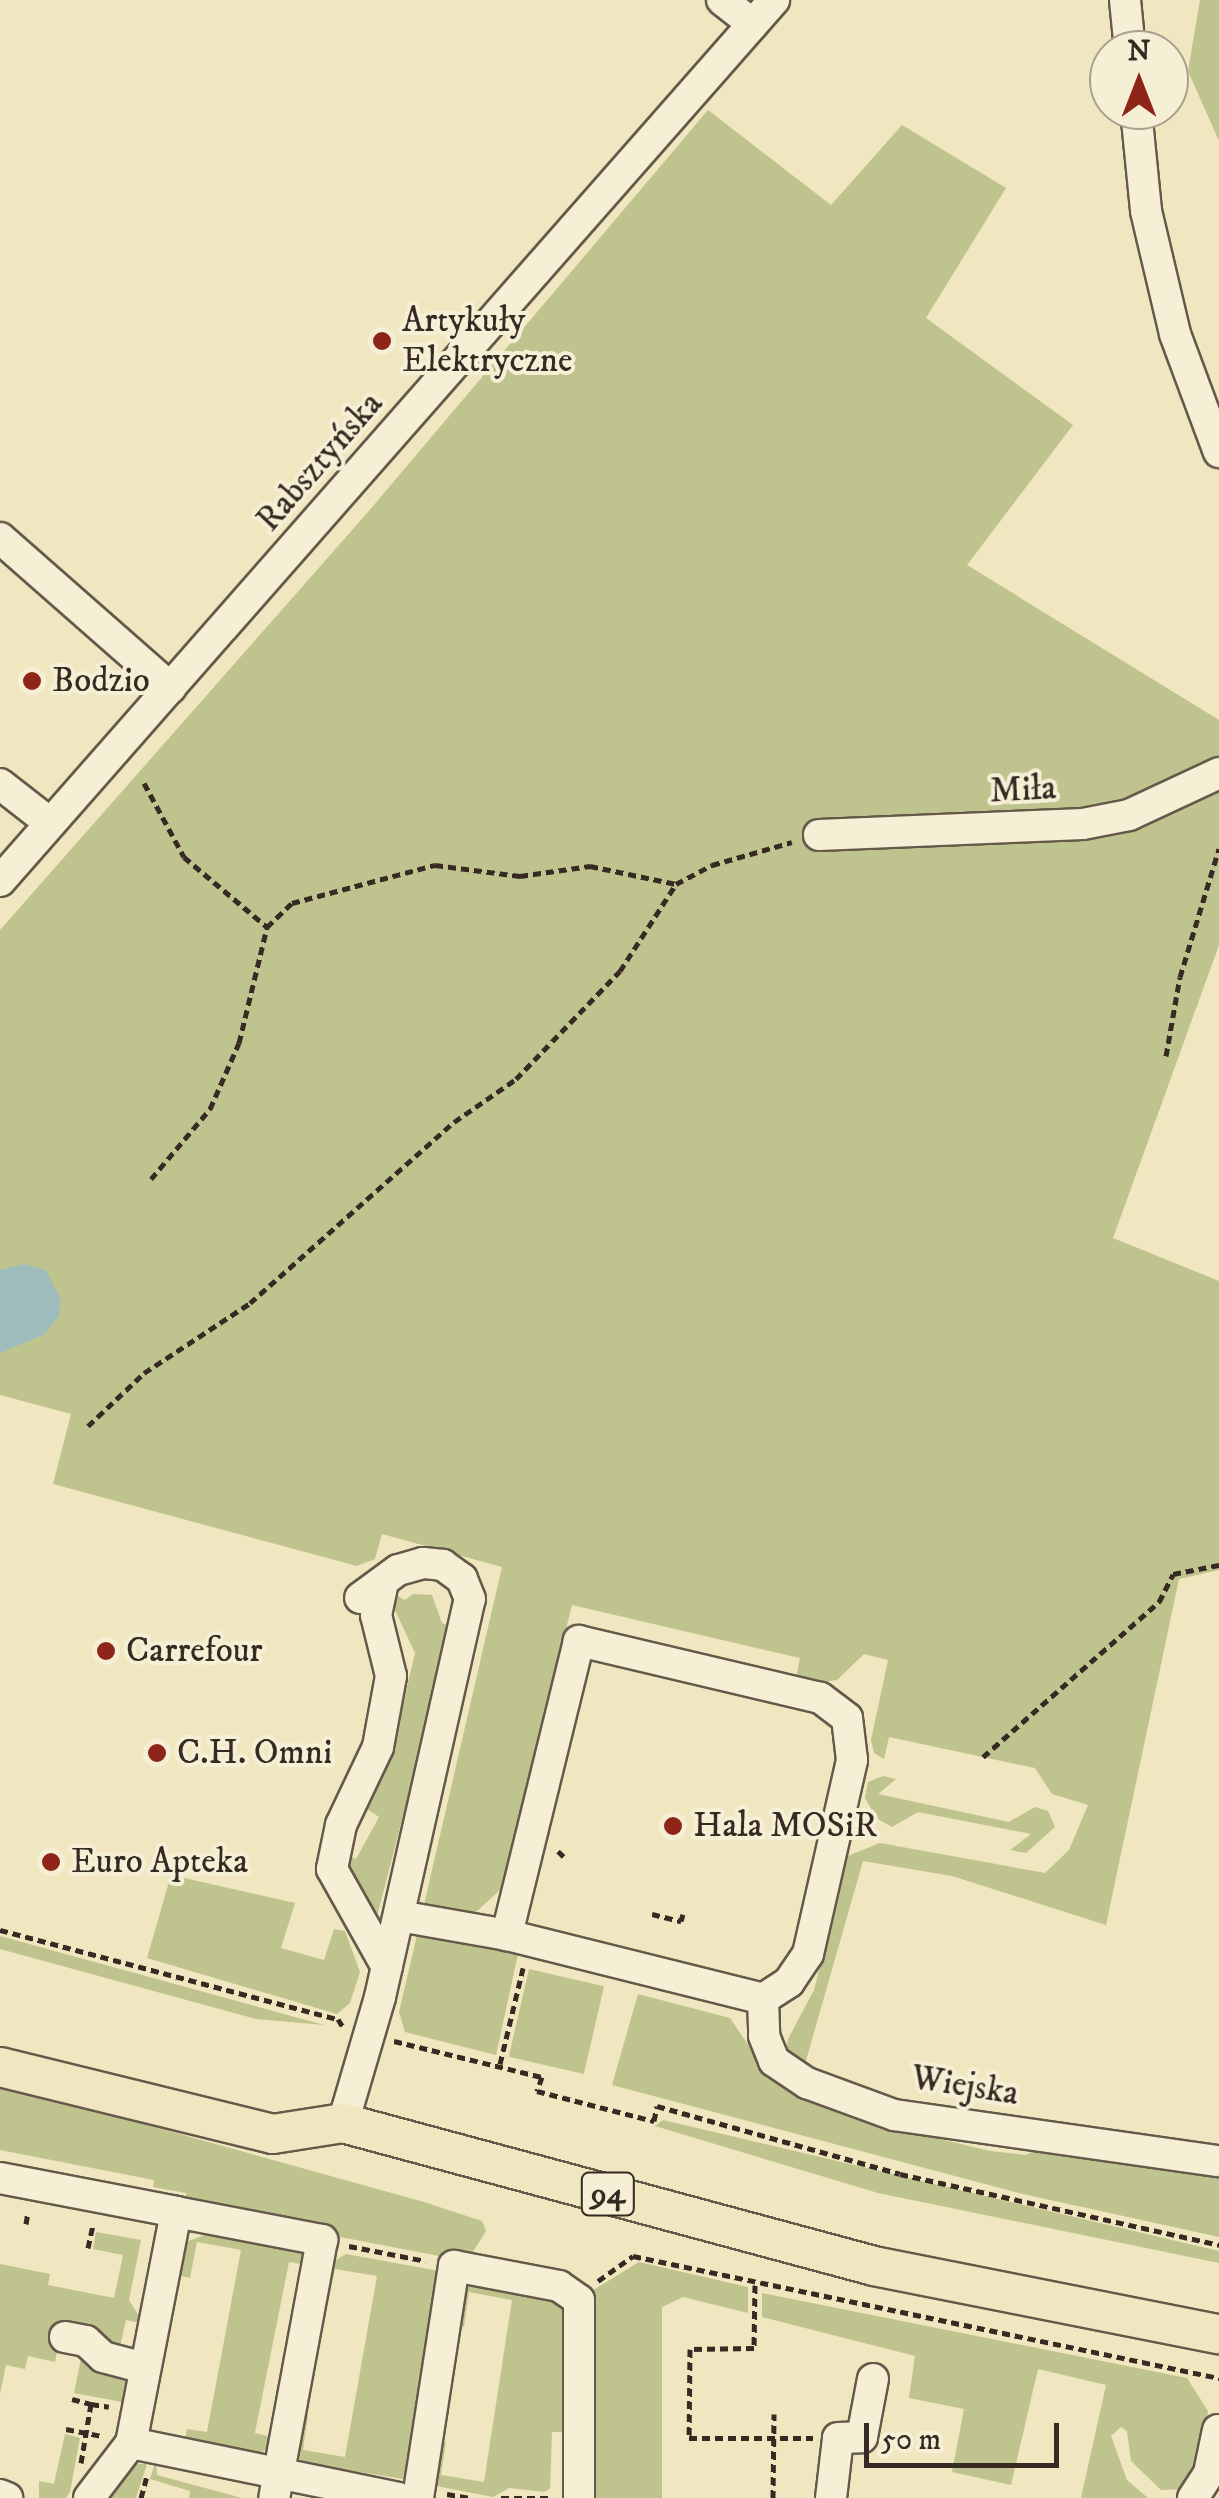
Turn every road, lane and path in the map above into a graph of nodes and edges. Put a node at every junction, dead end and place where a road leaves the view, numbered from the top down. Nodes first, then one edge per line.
1 (722, 0) edge
2 (774, 0) edge
3 (1125, 0) edge
4 (753, 24) junction
5 (1128, 30) edge
6 (1138, 130) edge
7 (1219, 452) edge
8 (0, 538) edge
9 (171, 688) junction
10 (1219, 773) edge
11 (144, 783) dead end
12 (0, 784) edge
13 (50, 823) junction
14 (820, 835) joint
15 (1219, 849) edge
16 (0, 881) edge
17 (676, 884) junction
18 (267, 926) junction
19 (1166, 1056) dead end
20 (151, 1179) dead end
21 (88, 1426) dead end
22 (1219, 1564) edge
23 (983, 1757) dead end
24 (560, 1845) dead end
25 (565, 1858) dead end
26 (652, 1914) dead end
27 (683, 1914) dead end
28 (399, 1916) junction
29 (0, 1930) edge
30 (508, 1935) junction
31 (525, 1961) dead end
32 (387, 1967) junction
33 (763, 1999) junction
34 (365, 2048) junction
35 (500, 2065) junction
36 (0, 2067) edge
37 (342, 2123) junction
38 (1219, 2161) edge
39 (0, 2178) edge
40 (176, 2212) junction
41 (322, 2240) junction
42 (1219, 2245) edge
43 (634, 2256) dead end
44 (454, 2266) junction
45 (755, 2285) junction
46 (1219, 2334) edge
47 (65, 2337) dead end
48 (145, 2368) junction
49 (1219, 2378) edge
50 (873, 2380) dead end
51 (72, 2399) dead end
52 (91, 2404) junction
53 (127, 2410) dead end
54 (774, 2414) dead end
55 (66, 2429) dead end
56 (1218, 2430) edge
57 (86, 2433) junction
58 (838, 2438) junction
59 (774, 2439) junction
60 (122, 2441) junction
61 (84, 2485) edge
62 (276, 2486) edge
63 (0, 2495) edge
64 (7, 2498) edge
65 (398, 2498) edge
66 (418, 2498) edge
67 (501, 2498) edge
68 (550, 2498) edge
69 (579, 2498) edge
70 (773, 2498) edge
71 (831, 2498) edge
72 (1193, 2498) edge

1 - 4 street
2 - 4 street, Rabsztyńska
3 - 5 street
4 - 9 street, Rabsztyńska
6 - 7 street
8 - 9 street
9 - 13 street, Rabsztyńska
10 - 14 street, Miła
11 - 18 path
12 - 13 street
13 - 16 street, Rabsztyńska
14 - 17 path
15 - 19 path
17 - 18 path
17 - 21 path
18 - 20 path
22 - 23 path
24 - 25 path
26 - 27 path
28 - 30 street
28 - 32 street
28 - 32 street
29 - 34 path
30 - 33 street
30 - 33 street
31 - 35 path
32 - 34 street
33 - 38 street, Wiejska
34 - 35 path
34 - 37 street
35 - 42 path
36 - 37 main road, 94
37 - 46 main road, 94
39 - 40 street
40 - 41 street
40 - 48 street
41 - 44 path
41 - 62 street
43 - 45 path
44 - 66 street
44 - 69 street
45 - 49 path
45 - 59 path
47 - 48 street
48 - 60 street
50 - 58 street
51 - 52 path
52 - 53 path
52 - 57 path
54 - 59 path
55 - 57 path
56 - 72 street
57 - 60 path
57 - 61 path
58 - 59 path
58 - 71 street
59 - 70 path
60 - 61 street
60 - 62 street
62 - 65 street
63 - 64 street
67 - 68 path

